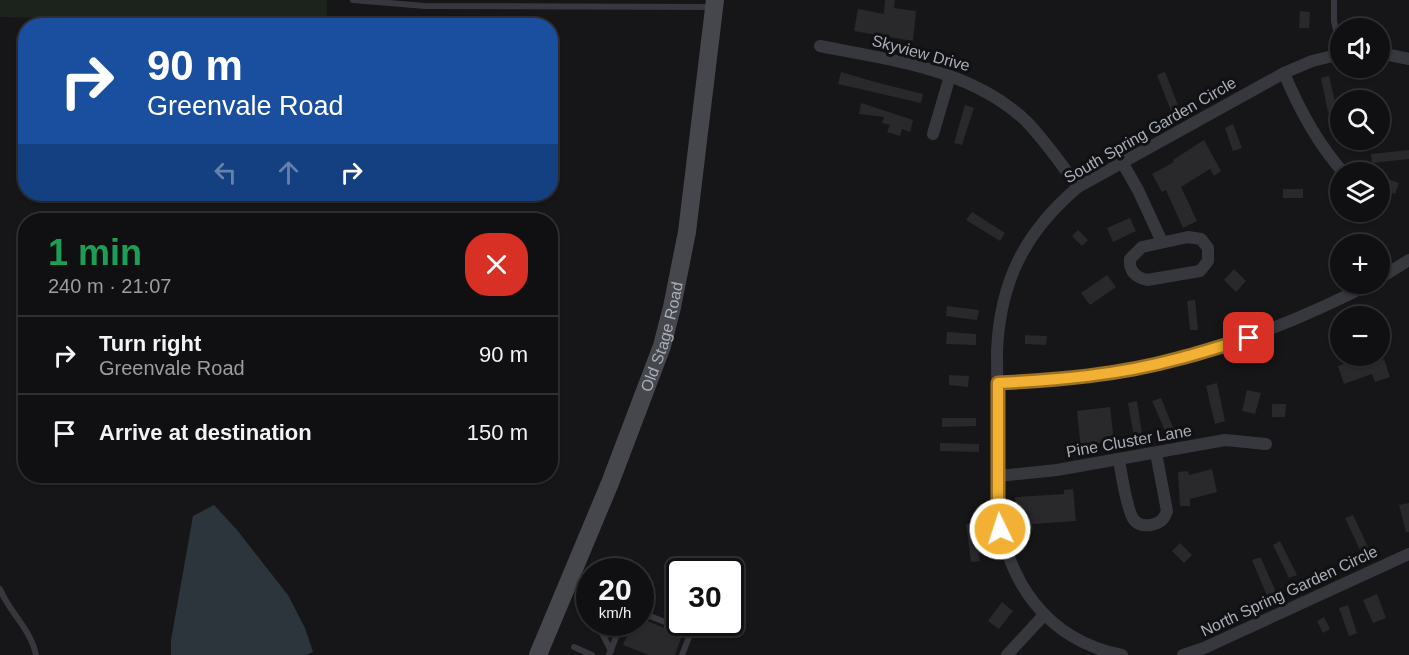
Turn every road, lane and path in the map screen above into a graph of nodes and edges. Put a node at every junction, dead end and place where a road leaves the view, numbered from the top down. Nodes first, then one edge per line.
1 (353, 0) edge
2 (1334, 0) edge
3 (715, 3) edge
4 (1334, 18) edge
5 (820, 46) dead end
6 (1390, 55) edge
7 (1330, 56) edge
8 (1409, 59) edge
9 (1284, 73) junction
10 (950, 76) junction
11 (933, 134) dead end
12 (1122, 162) junction
13 (1334, 162) edge
14 (1078, 187) junction
15 (1162, 242) junction
16 (1409, 260) edge
17 (1390, 272) edge
18 (1348, 294) edge
19 (998, 383) junction
20 (1266, 444) dead end
21 (1155, 453) junction
22 (1119, 460) junction
23 (998, 476) junction
24 (1409, 554) edge
25 (0, 589) edge
26 (1044, 615) junction
27 (654, 617) edge
28 (603, 636) edge
29 (616, 637) dead end
30 (574, 647) dead end
31 (610, 653) edge
32 (36, 655) edge
33 (538, 655) edge
34 (592, 655) edge
35 (682, 655) edge
36 (1007, 655) edge
37 (1122, 655) edge
38 (1183, 655) edge

1 - 3 lane
2 - 4 lane
3 - 33 main road, Old Stage Road
5 - 10 street, Skyview Drive
6 - 8 street
7 - 9 street, South Spring Garden Circle
9 - 12 street, South Spring Garden Circle
9 - 13 street
10 - 11 street
10 - 14 street, Skyview Drive
12 - 14 street, South Spring Garden Circle
12 - 15 street
14 - 19 street, South Spring Garden Circle
15 - 15 street
16 - 17 street
18 - 19 street
19 - 23 street
20 - 21 street, Pine Cluster Lane
21 - 22 street, Pine Cluster Lane
21 - 22 street
22 - 23 street, Pine Cluster Lane
23 - 26 street
24 - 38 street, North Spring Garden Circle
25 - 32 lane
26 - 36 street
26 - 37 street
27 - 35 lane
28 - 31 lane
29 - 31 lane
30 - 34 lane

